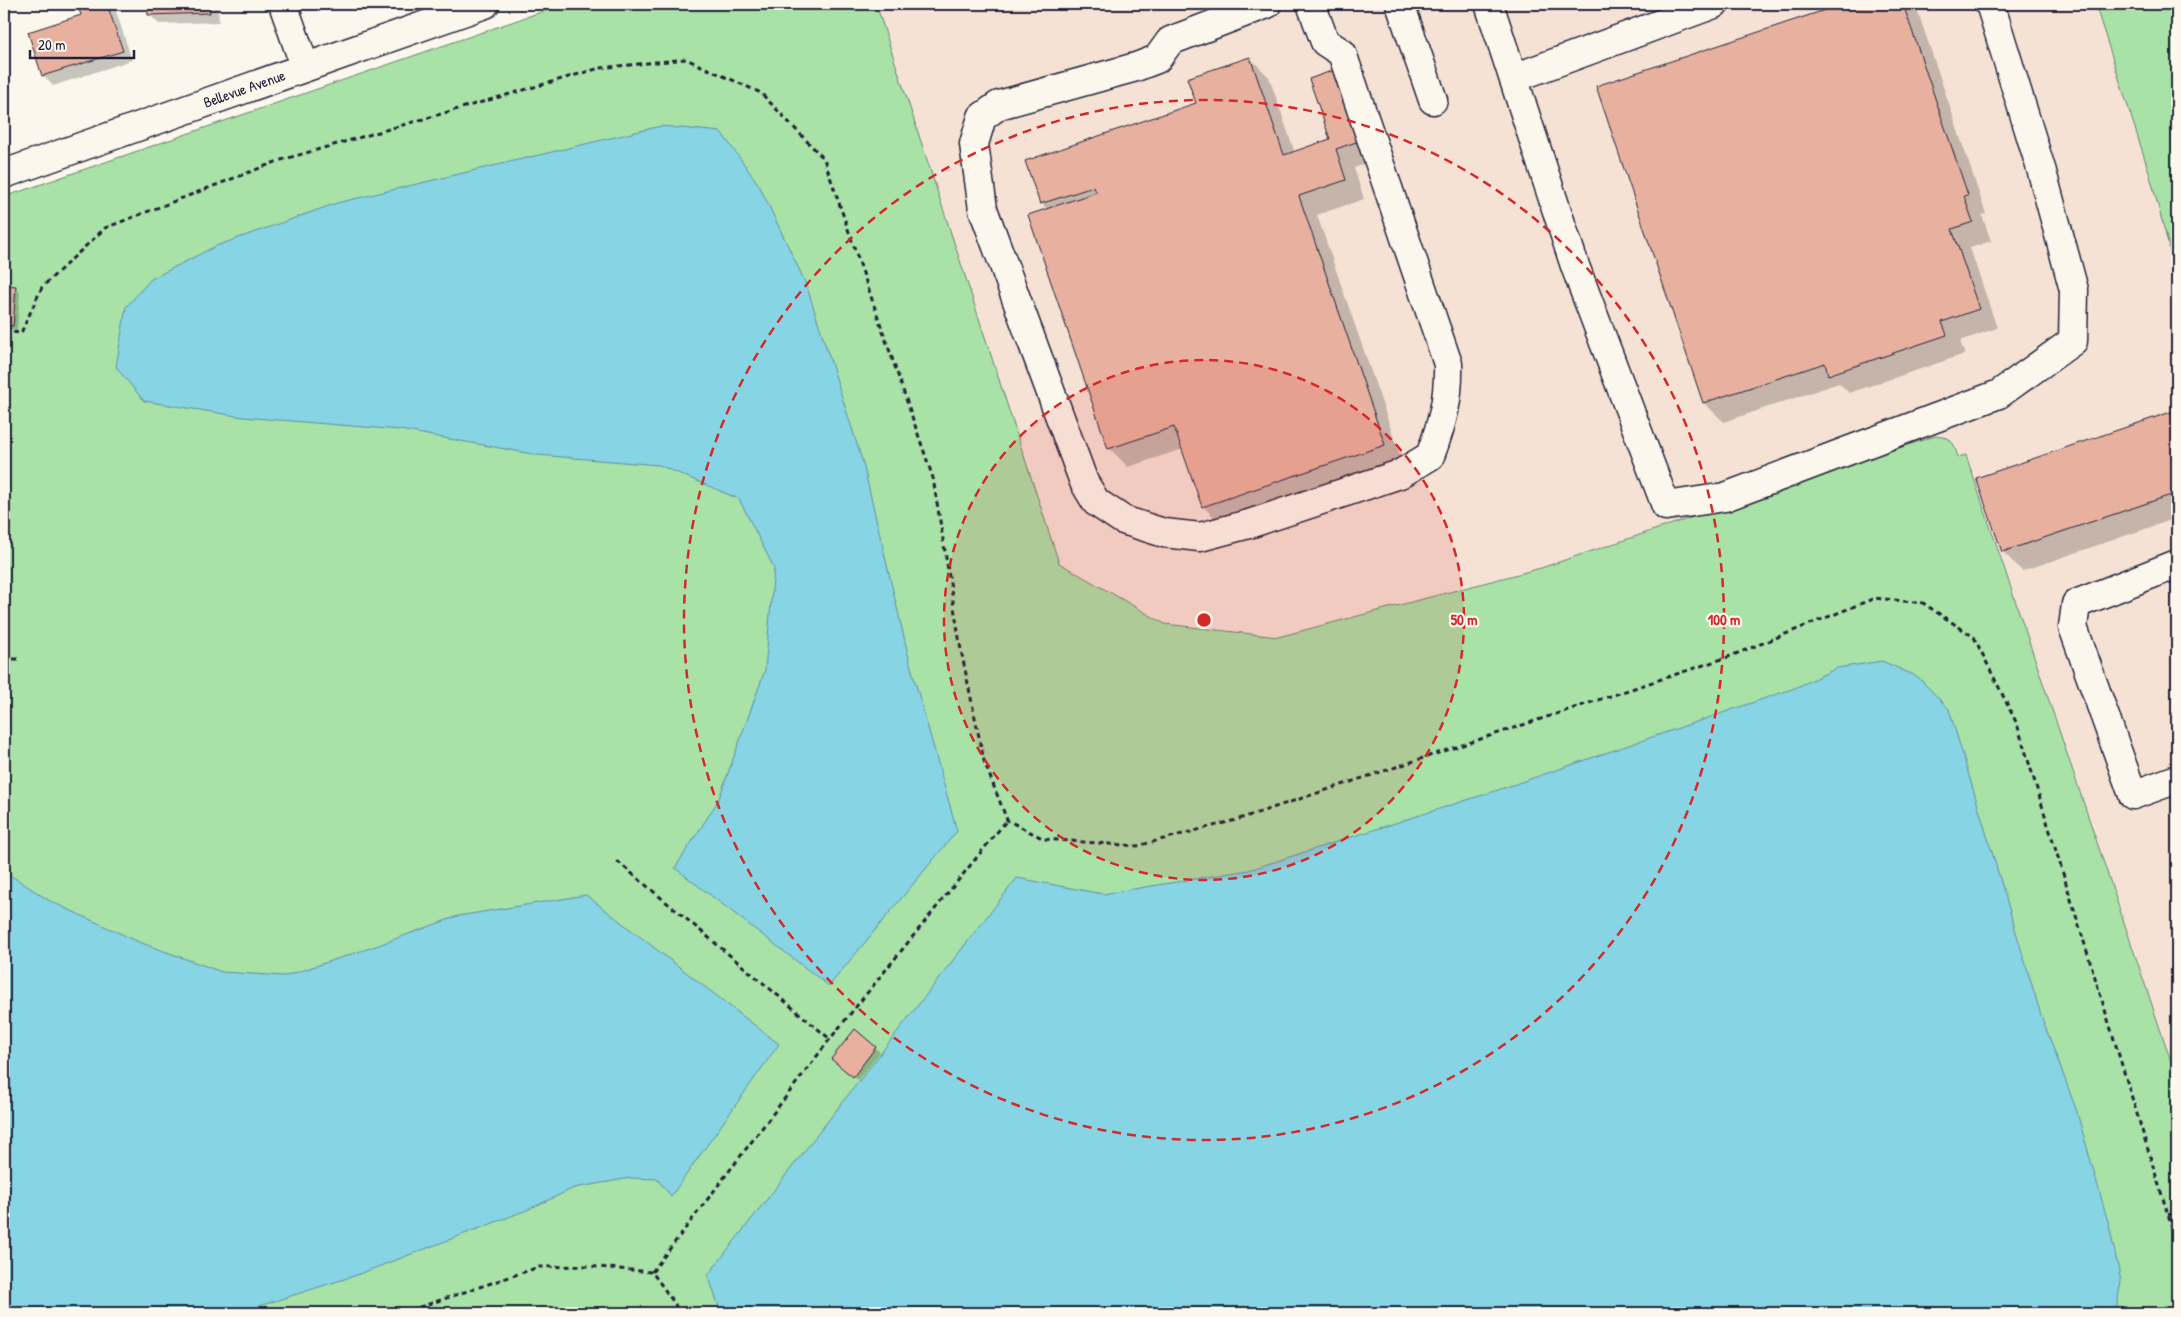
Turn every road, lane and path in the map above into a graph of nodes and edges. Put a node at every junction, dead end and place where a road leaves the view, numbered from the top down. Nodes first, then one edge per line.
1 (284, 4) edge
2 (485, 4) edge
3 (1267, 4) edge
4 (1311, 4) edge
5 (1400, 4) edge
6 (1489, 4) edge
7 (1714, 4) edge
8 (1991, 7) dead end
9 (305, 67) junction
10 (1514, 78) junction
11 (1433, 100) dead end
12 (4, 174) edge
13 (2177, 564) edge
14 (4, 659) edge
15 (20, 659) dead end
16 (2177, 778) edge
17 (1007, 820) dead end
18 (617, 861) dead end
19 (830, 1039) junction
20 (2177, 1212) edge
21 (2168, 1215) dead end
22 (652, 1272) junction
23 (402, 1313) edge
24 (678, 1313) edge

1 - 9 street
2 - 9 street, Bellevue Avenue
3 - 4 street
5 - 11 street
6 - 10 street
7 - 10 street
8 - 10 street
9 - 12 street, Bellevue Avenue
13 - 16 street
14 - 15 path
17 - 19 path
18 - 19 path
19 - 22 path
20 - 21 path
22 - 23 path
22 - 24 path

